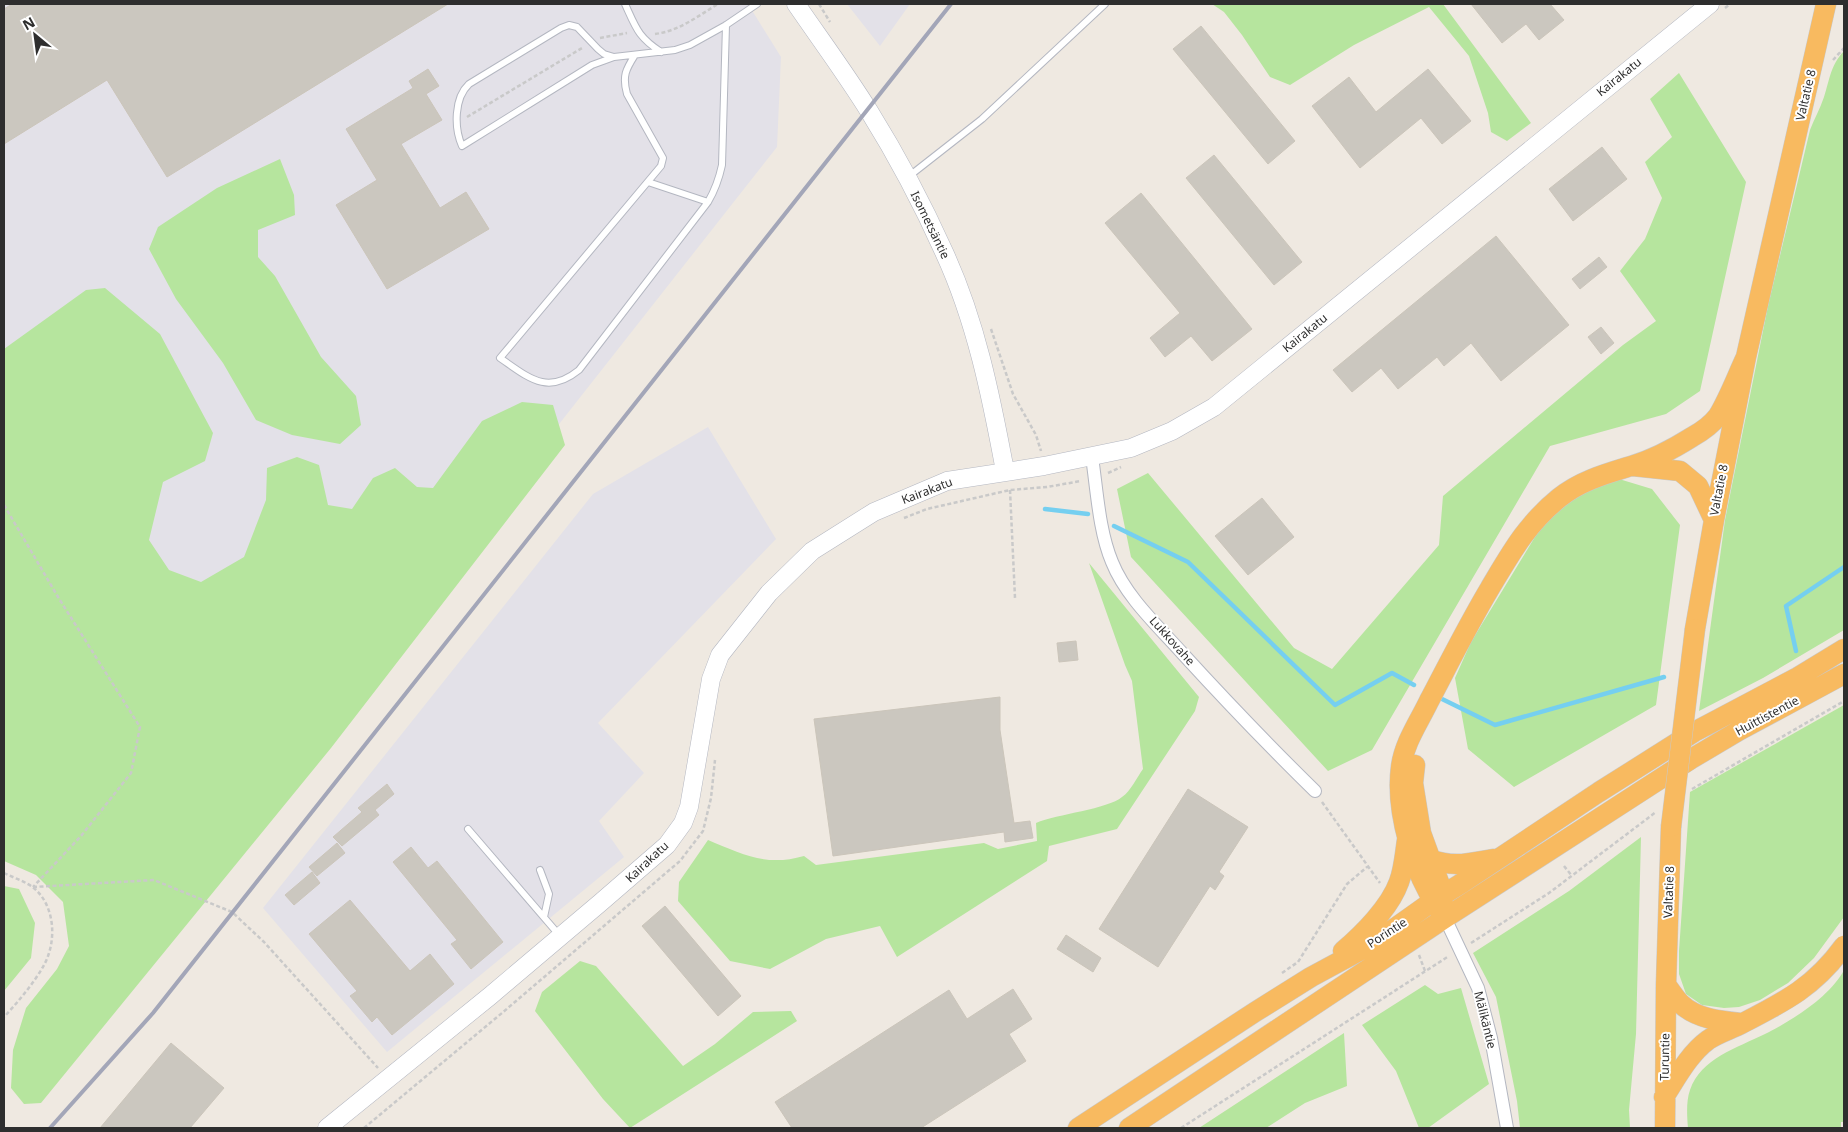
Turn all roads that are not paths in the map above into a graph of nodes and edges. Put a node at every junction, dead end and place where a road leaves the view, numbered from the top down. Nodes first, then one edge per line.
1 (625, 4) edge
2 (757, 4) edge
3 (796, 4) edge
4 (1104, 4) edge
5 (1826, 4) edge
6 (1716, 7) edge
7 (726, 25) junction
8 (661, 52) junction
9 (635, 55) junction
10 (614, 56) junction
11 (908, 178) junction
12 (648, 182) junction
13 (708, 202) junction
14 (1746, 358) junction
15 (1092, 457) junction
16 (1631, 466) junction
17 (1005, 471) junction
18 (1714, 520) junction
19 (1844, 649) edge
20 (1844, 674) edge
21 (1423, 714) junction
22 (1694, 732) joint
23 (1691, 759) joint
24 (1314, 790) road end
25 (468, 829) dead end
26 (1407, 840) junction
27 (1503, 857) junction
28 (1430, 858) junction
29 (540, 870) dead end
30 (1438, 897) junction
31 (544, 917) junction
32 (1444, 918) junction
33 (560, 937) junction
34 (1844, 946) edge
35 (1311, 977) junction
36 (1666, 985) junction
37 (1743, 1023) junction
38 (1664, 1097) junction
39 (327, 1128) edge
40 (1078, 1128) edge
41 (1129, 1128) edge
42 (1507, 1128) edge
43 (1665, 1128) edge

1 - 8 lane
2 - 7 lane
3 - 11 main road, Isometsäntie
4 - 11 lane
5 - 14 highway, Valtatie 8
6 - 15 main road, Kairakatu
7 - 8 lane
7 - 13 lane
8 - 9 lane
9 - 10 lane
9 - 12 lane
10 - 10 lane
11 - 17 main road, Isometsäntie
12 - 13 lane
12 - 13 lane
14 - 16 highway
14 - 18 highway, Valtatie 8
15 - 17 main road, Kairakatu
15 - 24 street, Lukkovahe
16 - 18 highway
16 - 21 highway
17 - 33 main road, Kairakatu
18 - 36 highway, Valtatie 8, bridge
19 - 22 highway, Huittistentie
20 - 23 highway, Huittistentie
21 - 26 highway
21 - 28 highway
22 - 27 highway, Porintie
23 - 32 highway, Porintie
25 - 31 lane
26 - 30 highway
26 - 35 highway
27 - 28 highway
27 - 30 highway, Porintie
28 - 30 highway
29 - 31 lane
30 - 32 highway
30 - 35 highway, Porintie
31 - 33 lane
32 - 41 highway, Porintie
32 - 42 street, Mälikäntie
33 - 39 main road, Kairakatu
34 - 37 highway
35 - 40 highway, Porintie
36 - 37 highway
36 - 38 highway, Turuntie
37 - 38 highway
38 - 43 highway, Turuntie

